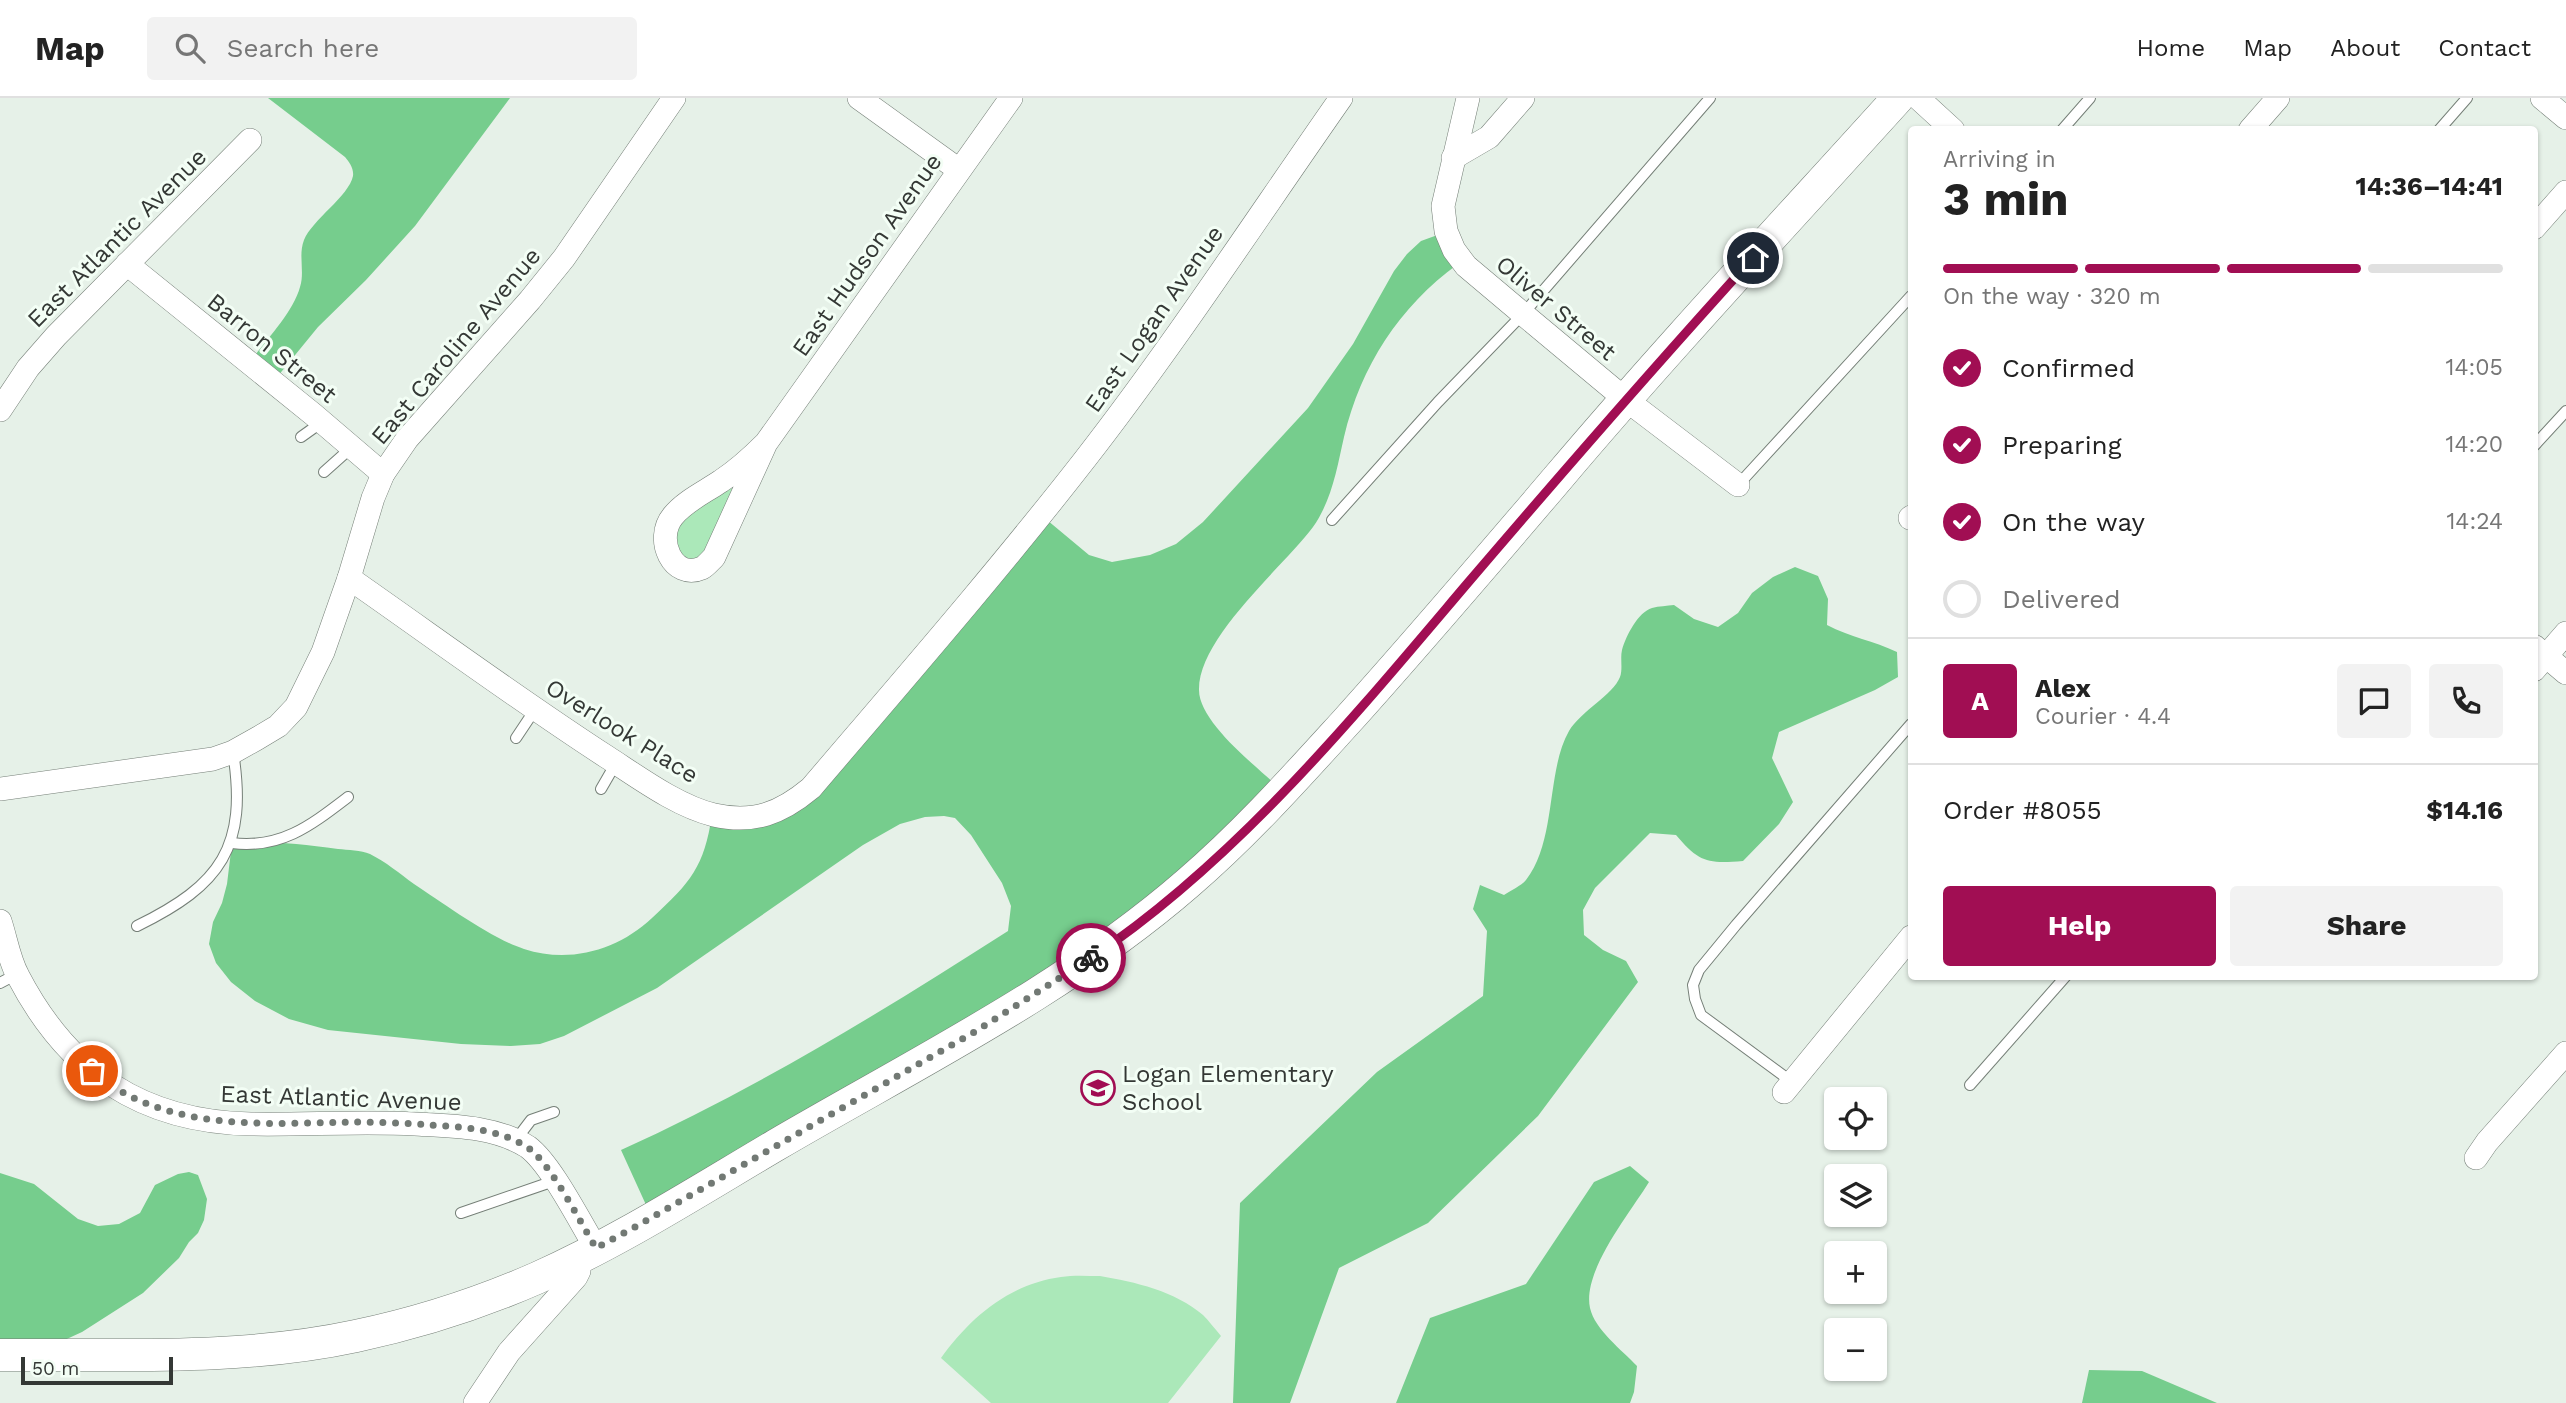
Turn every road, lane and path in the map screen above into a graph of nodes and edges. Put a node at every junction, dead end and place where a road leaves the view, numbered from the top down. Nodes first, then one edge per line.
1 (674, 98) edge
2 (859, 98) edge
3 (1011, 98) edge
4 (1341, 98) edge
5 (1523, 98) edge
6 (1710, 98) edge
7 (1898, 98) edge
8 (1918, 98) edge
9 (2090, 98) edge
10 (2277, 98) edge
11 (2467, 98) edge
12 (2542, 98) edge
13 (1462, 104) edge
14 (2566, 118) edge
15 (1949, 126) edge
16 (2066, 126) edge
17 (2253, 126) edge
18 (2442, 126) edge
19 (250, 140) dead end
20 (1452, 158) junction
21 (960, 170) junction
22 (2566, 192) edge
23 (2538, 224) edge
24 (127, 264) junction
25 (1908, 299) edge
26 (1523, 314) junction
27 (1625, 399) junction
28 (0, 410) edge
29 (2566, 411) edge
30 (322, 422) junction
31 (301, 437) dead end
32 (2538, 442) edge
33 (766, 443) junction
34 (352, 447) junction
35 (324, 472) dead end
36 (383, 474) junction
37 (1738, 485) joint
38 (1332, 520) dead end
39 (1002, 564) joint
40 (349, 578) junction
41 (2566, 633) edge
42 (2538, 657) edge
43 (2566, 673) edge
44 (536, 708) junction
45 (1908, 727) edge
46 (516, 738) dead end
47 (233, 752) junction
48 (616, 763) junction
49 (0, 789) edge
50 (601, 789) dead end
51 (348, 797) dead end
52 (232, 843) junction
53 (0, 921) edge
54 (137, 926) dead end
55 (1908, 941) edge
56 (8, 978) edge
57 (2062, 980) edge
58 (2566, 1053) edge
59 (1970, 1085) dead end
60 (1788, 1087) joint
61 (554, 1112) dead end
62 (515, 1141) junction
63 (2476, 1158) dead end
64 (555, 1181) junction
65 (461, 1213) dead end
66 (586, 1253) junction
67 (0, 1355) edge
68 (475, 1403) edge

1 - 36 street, East Caroline Avenue
2 - 21 street
3 - 21 street, East Hudson Avenue
4 - 39 street, East Logan Avenue
5 - 20 street
6 - 26 lane
7 - 27 main road
8 - 15 street
9 - 16 lane
10 - 17 street
11 - 18 lane
12 - 14 street
13 - 20 street, Oliver Street
19 - 24 street, East Atlantic Avenue
20 - 26 street, Oliver Street
21 - 33 street, East Hudson Avenue
22 - 23 street
24 - 28 street, East Atlantic Avenue
24 - 30 street, Barron Street
25 - 37 lane
26 - 27 street, Oliver Street
26 - 38 lane
27 - 37 street, Oliver Street
27 - 66 main road
29 - 32 lane
30 - 31 lane
30 - 34 street, Barron Street
33 - 33 street, East Hudson Avenue
34 - 35 lane
34 - 36 street, Barron Street
36 - 40 street, East Caroline Avenue
39 - 48 street, Overlook Place
40 - 44 street, Overlook Place
40 - 47 street, East Caroline Avenue
41 - 42 street
42 - 43 street
44 - 46 lane
44 - 48 street, Overlook Place
45 - 60 lane
47 - 49 street, East Caroline Avenue
47 - 52 lane
48 - 50 lane
51 - 52 lane
52 - 54 lane
53 - 56 street, East Atlantic Avenue
55 - 60 street
56 - 62 street, East Atlantic Avenue
57 - 59 lane
58 - 63 street
61 - 62 lane
62 - 64 street, East Atlantic Avenue
64 - 65 lane
64 - 66 street, East Atlantic Avenue
66 - 67 main road
66 - 68 street

